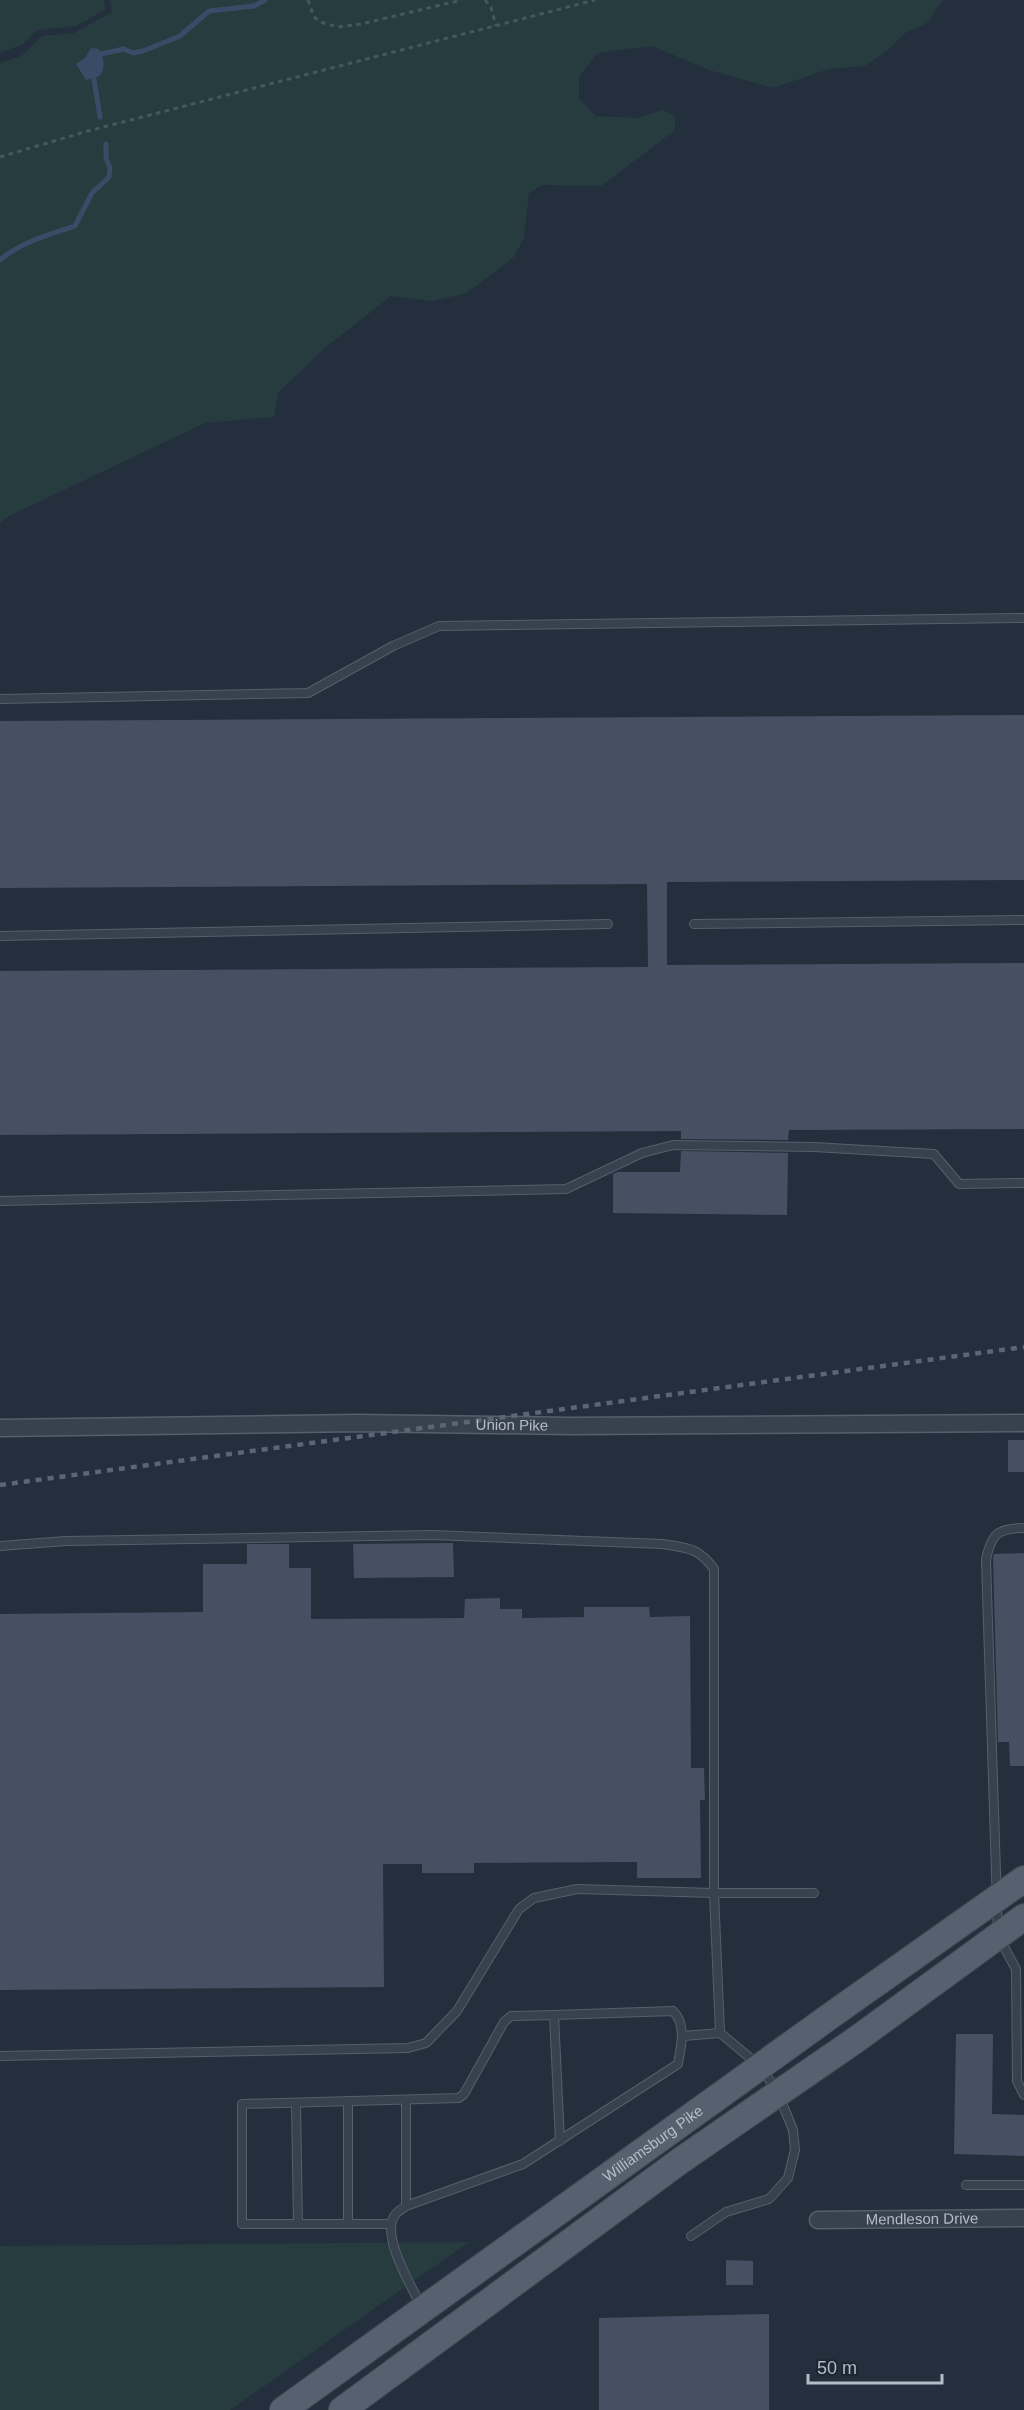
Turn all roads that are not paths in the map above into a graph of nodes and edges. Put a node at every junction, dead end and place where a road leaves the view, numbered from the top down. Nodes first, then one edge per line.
1 (1024, 618) edge
2 (0, 699) edge
3 (1024, 920) edge
4 (608, 924) dead end
5 (693, 924) dead end
6 (0, 936) edge
7 (1024, 1183) edge
8 (0, 1201) edge
9 (1024, 1423) edge
10 (0, 1428) edge
11 (1024, 1528) edge
12 (0, 1546) edge
13 (1024, 1879) edge
14 (714, 1893) junction
15 (814, 1893) dead end
16 (996, 1899) junction
17 (1024, 1917) edge
18 (998, 1936) junction
19 (1020, 1967) edge
20 (554, 2015) junction
21 (720, 2032) junction
22 (683, 2036) junction
23 (0, 2056) edge
24 (761, 2067) junction
25 (778, 2093) junction
26 (1024, 2095) edge
27 (406, 2101) junction
28 (348, 2102) junction
29 (296, 2103) junction
30 (560, 2141) junction
31 (966, 2185) dead end
32 (1024, 2185) edge
33 (406, 2206) junction
34 (1024, 2218) edge
35 (818, 2220) dead end
36 (298, 2224) junction
37 (348, 2224) junction
38 (391, 2224) junction
39 (691, 2236) dead end
40 (423, 2309) junction
41 (283, 2410) edge
42 (342, 2410) edge

1 - 2 lane
3 - 5 lane
4 - 6 lane
7 - 8 lane
9 - 10 street, Union Pike
11 - 16 lane
12 - 14 lane
13 - 16 main road, Williamsburg Pike
14 - 15 lane
14 - 21 lane
14 - 23 lane
16 - 18 lane
16 - 24 main road, Williamsburg Pike
17 - 18 main road, Williamsburg Pike
18 - 19 lane
18 - 25 main road, Williamsburg Pike
19 - 26 lane
20 - 22 lane
20 - 27 lane
20 - 30 lane
21 - 22 lane
21 - 24 lane
22 - 30 lane
24 - 25 lane
24 - 40 main road, Williamsburg Pike
25 - 39 lane
25 - 42 main road, Williamsburg Pike
27 - 28 lane
27 - 33 lane
28 - 29 lane
28 - 37 lane
29 - 36 lane
29 - 36 lane
30 - 33 lane
31 - 32 lane
33 - 38 lane
34 - 35 street, Mendleson Drive
36 - 37 lane
37 - 38 lane
38 - 40 lane
40 - 41 main road, Williamsburg Pike

